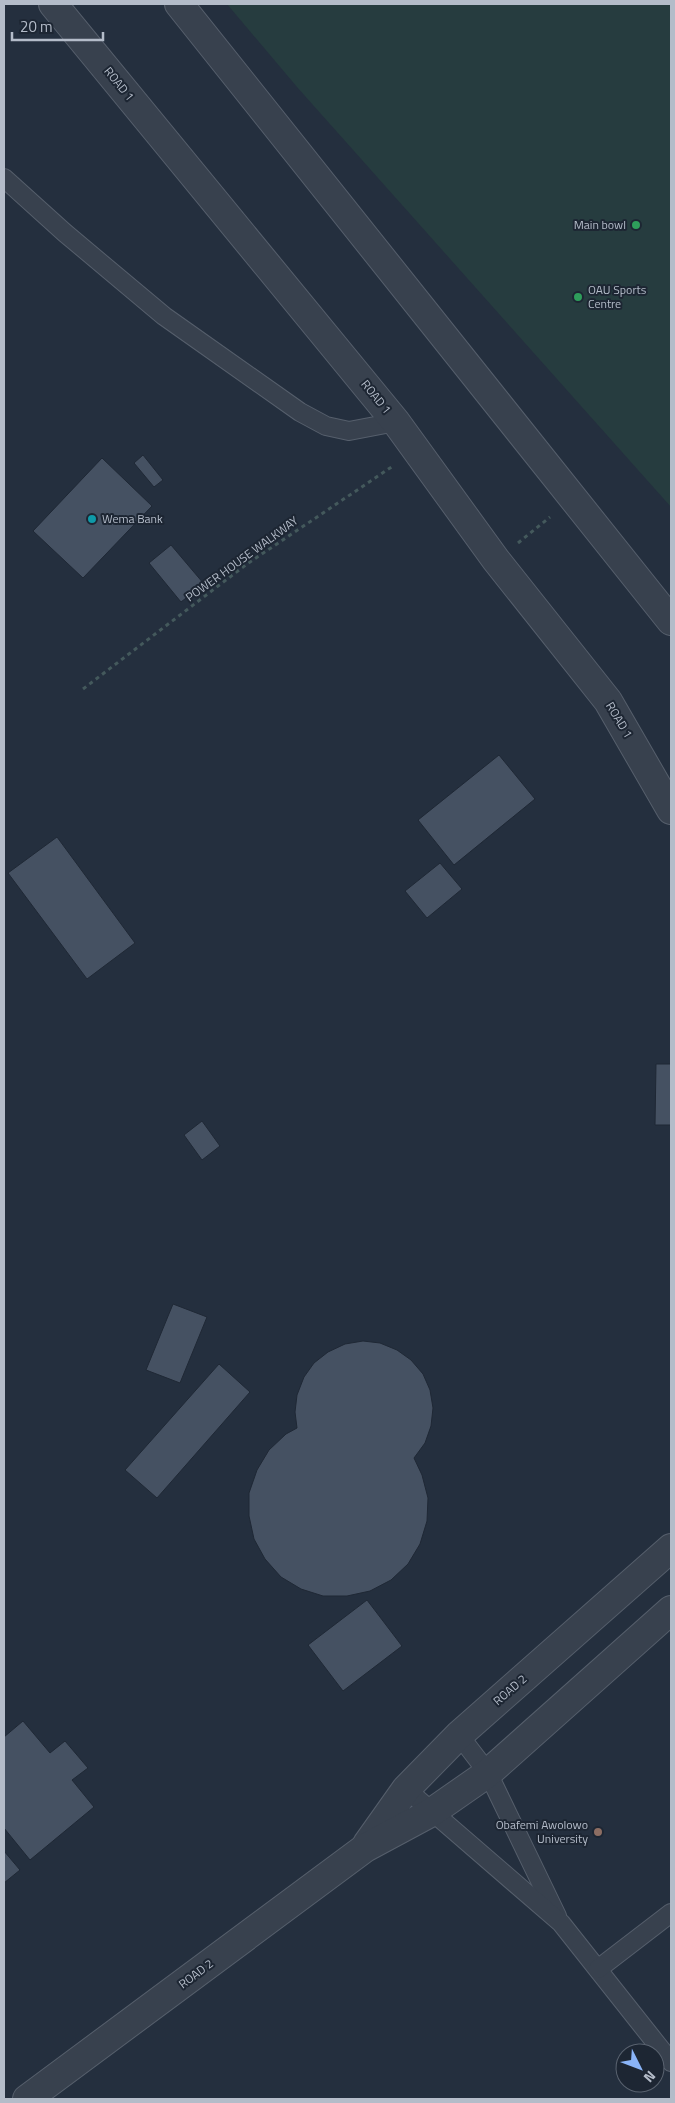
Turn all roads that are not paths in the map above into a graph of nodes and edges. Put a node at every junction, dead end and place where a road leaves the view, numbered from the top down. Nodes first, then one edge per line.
1 (54, 4) edge
2 (179, 4) edge
3 (4, 178) edge
4 (396, 422) junction
5 (671, 621) edge
6 (671, 810) edge
7 (671, 1548) edge
8 (671, 1610) edge
9 (459, 1735) junction
10 (488, 1773) junction
11 (406, 1789) junction
12 (432, 1812) junction
13 (365, 1848) junction
14 (671, 1913) edge
15 (561, 1923) junction
16 (598, 1969) junction
17 (671, 2062) edge
18 (27, 2099) edge

1 - 4 street, ROAD 1
2 - 5 street
3 - 4 lane
4 - 6 street, ROAD 1
7 - 9 street, ROAD 2
8 - 10 street, ROAD 2
9 - 10 lane
9 - 11 street, ROAD 2
10 - 12 street, ROAD 2
10 - 15 lane
11 - 12 lane
11 - 13 street, ROAD 2
12 - 13 street, ROAD 2
12 - 15 lane
13 - 18 street, ROAD 2
14 - 16 lane
15 - 16 lane
16 - 17 lane

